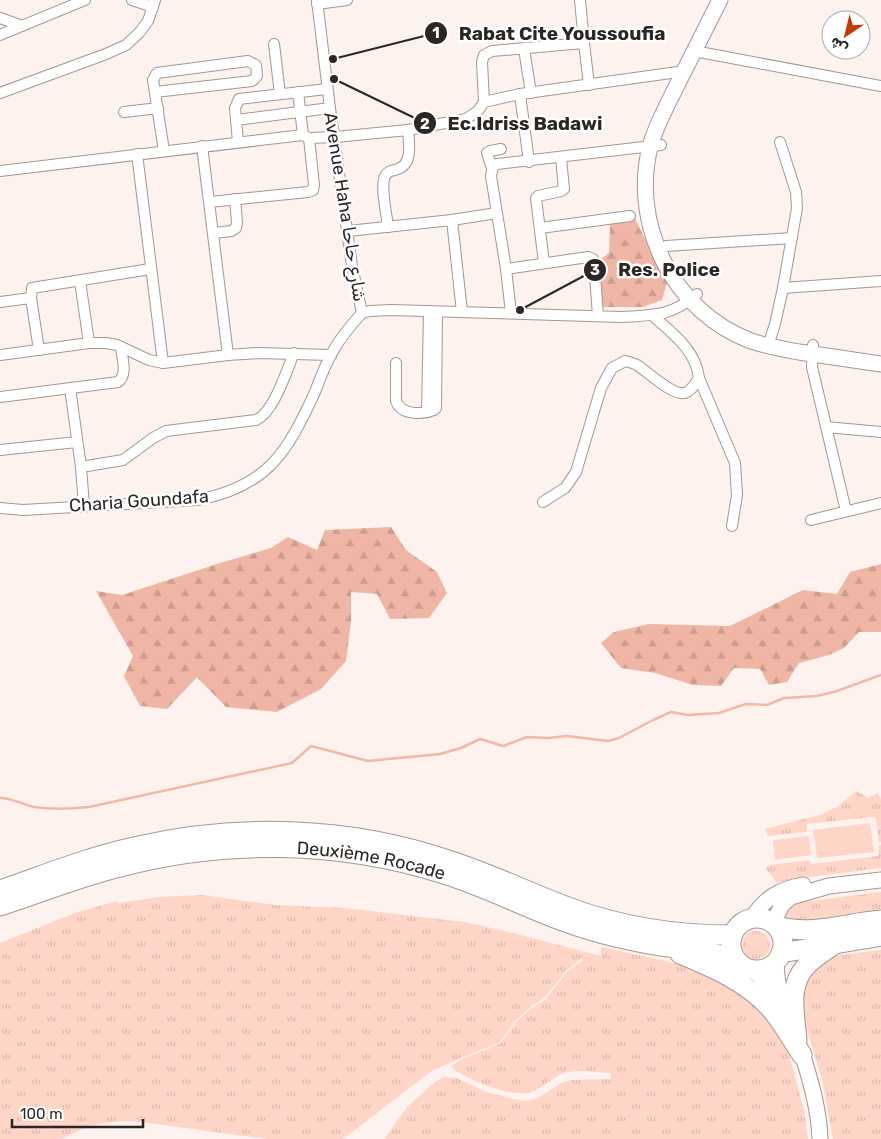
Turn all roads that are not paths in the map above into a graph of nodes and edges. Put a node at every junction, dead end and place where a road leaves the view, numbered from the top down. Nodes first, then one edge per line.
1 (85, 0) edge
2 (132, 0) edge
3 (347, 0) edge
4 (580, 0) edge
5 (720, 0) edge
6 (731, 0) edge
7 (317, 2) edge
8 (154, 3) edge
9 (0, 18) edge
10 (22, 26) junction
11 (0, 35) edge
12 (584, 43) junction
13 (274, 44) dead end
14 (524, 49) junction
15 (699, 52) junction
16 (685, 71) junction
17 (589, 85) junction
18 (881, 86) edge
19 (327, 89) junction
20 (0, 91) edge
21 (155, 92) junction
22 (298, 92) junction
23 (531, 93) junction
24 (280, 94) junction
25 (520, 94) junction
26 (484, 102) junction
27 (158, 108) junction
28 (330, 108) junction
29 (124, 112) dead end
30 (300, 112) junction
31 (236, 120) junction
32 (408, 130) junction
33 (306, 137) junction
34 (335, 138) junction
35 (238, 142) junction
36 (780, 142) dead end
37 (656, 145) junction
38 (202, 146) junction
39 (501, 149) dead end
40 (164, 151) junction
41 (137, 154) junction
42 (561, 158) junction
43 (529, 162) junction
44 (492, 168) junction
45 (0, 171) edge
46 (234, 199) junction
47 (210, 202) junction
48 (498, 213) junction
49 (630, 216) dead end
50 (452, 220) junction
51 (388, 227) junction
52 (540, 228) junction
53 (348, 231) junction
54 (214, 234) junction
55 (792, 238) junction
56 (666, 246) junction
57 (544, 263) junction
58 (506, 268) junction
59 (150, 269) junction
60 (80, 281) junction
61 (881, 281) edge
62 (783, 288) junction
63 (693, 297) junction
64 (31, 298) junction
65 (0, 302) edge
66 (433, 312) junction
67 (462, 312) junction
68 (362, 313) junction
69 (511, 313) junction
70 (652, 315) junction
71 (598, 316) junction
72 (769, 342) junction
73 (89, 343) junction
74 (121, 347) junction
75 (39, 350) junction
76 (812, 350) junction
77 (294, 354) junction
78 (0, 355) edge
79 (228, 355) junction
80 (331, 355) junction
81 (881, 355) edge
82 (396, 362) dead end
83 (163, 363) junction
84 (881, 364) edge
85 (699, 378) junction
86 (70, 388) junction
87 (0, 397) edge
88 (826, 427) junction
89 (881, 432) edge
90 (77, 442) junction
91 (0, 450) edge
92 (81, 467) junction
93 (542, 502) dead end
94 (881, 503) edge
95 (84, 506) junction
96 (0, 508) edge
97 (846, 511) junction
98 (811, 520) dead end
99 (732, 526) dead end
100 (881, 880) edge
101 (829, 886) junction
102 (0, 890) edge
103 (0, 906) edge
104 (752, 918) junction
105 (881, 920) edge
106 (774, 924) junction
107 (732, 936) junction
108 (881, 936) edge
109 (835, 944) junction
110 (660, 946) junction
111 (778, 958) junction
112 (736, 960) junction
113 (753, 970) junction
114 (782, 1002) junction
115 (800, 1047) junction
116 (820, 1139) edge

1 - 10 street
2 - 8 street
3 - 7 street
4 - 12 street
5 - 15 street
6 - 15 street
7 - 19 street, Avenue Haha شارع حاحا
8 - 20 street
9 - 10 street
10 - 11 street
12 - 14 street
12 - 17 street
13 - 24 street
14 - 23 street
14 - 26 street
15 - 16 street
15 - 18 street
15 - 37 street
16 - 17 street
16 - 37 street
17 - 23 street
19 - 22 street
19 - 28 street, Avenue Haha شارع حاحا
21 - 21 street
21 - 27 street
22 - 24 street
22 - 30 street
23 - 25 street
24 - 31 street
25 - 26 street
25 - 43 street
26 - 32 street
27 - 29 street
27 - 40 street
28 - 30 street
28 - 34 street, Avenue Haha شارع حاحا
30 - 31 street
30 - 33 street
31 - 35 street
32 - 34 street
32 - 51 street
33 - 34 street
33 - 35 street
33 - 46 street
34 - 53 street, Avenue Haha شارع حاحا
35 - 38 street
36 - 55 street
37 - 42 street
37 - 56 street
37 - 63 street
38 - 40 street
38 - 47 street
39 - 44 street
40 - 41 street
41 - 45 street
41 - 59 street
42 - 43 street
42 - 52 street
43 - 44 street
44 - 48 street
46 - 47 street
46 - 54 street
47 - 54 street
48 - 50 street
48 - 58 street
49 - 52 street
50 - 51 street
50 - 67 street
51 - 53 street
52 - 57 street
53 - 68 street, Avenue Haha شارع حاحا
54 - 79 street
55 - 56 street
55 - 62 street
56 - 63 street
57 - 58 street
57 - 71 street
58 - 69 street
59 - 60 street
59 - 83 street
60 - 64 street
60 - 73 street
61 - 62 street
62 - 72 street
63 - 70 street, Avenue Haha شارع حاحا
63 - 72 street
64 - 65 street
64 - 75 street
66 - 67 street, Avenue Haha شارع حاحا
66 - 68 street, Avenue Haha شارع حاحا
66 - 82 street
67 - 69 street, Avenue Haha شارع حاحا
68 - 80 street, Charia Goundafa
69 - 71 street, Avenue Haha شارع حاحا
70 - 71 street, Avenue Haha شارع حاحا
70 - 85 street
72 - 76 street
73 - 74 street
73 - 75 street
74 - 83 street
74 - 86 street
75 - 78 street
76 - 81 street
76 - 84 street
76 - 88 street
77 - 79 street
77 - 80 street
77 - 92 street
79 - 83 street
80 - 95 street, Charia Goundafa
85 - 93 street
85 - 99 street
86 - 87 street
86 - 90 street
88 - 89 street
88 - 97 street
90 - 91 street
90 - 92 street
92 - 95 street
94 - 97 street
95 - 96 street, Charia Goundafa
97 - 98 street
100 - 101 street
101 - 104 street
101 - 106 street
102 - 107 highway, Deuxième Rocade
103 - 110 highway, Deuxième Rocade
104 - 106 highway
104 - 107 highway
105 - 106 highway
106 - 111 highway
107 - 112 highway
108 - 109 highway
109 - 111 highway
109 - 115 highway
110 - 112 highway, Deuxième Rocade
110 - 115 highway
111 - 113 highway
111 - 114 street
112 - 113 highway
113 - 114 street
114 - 115 street
115 - 116 street

